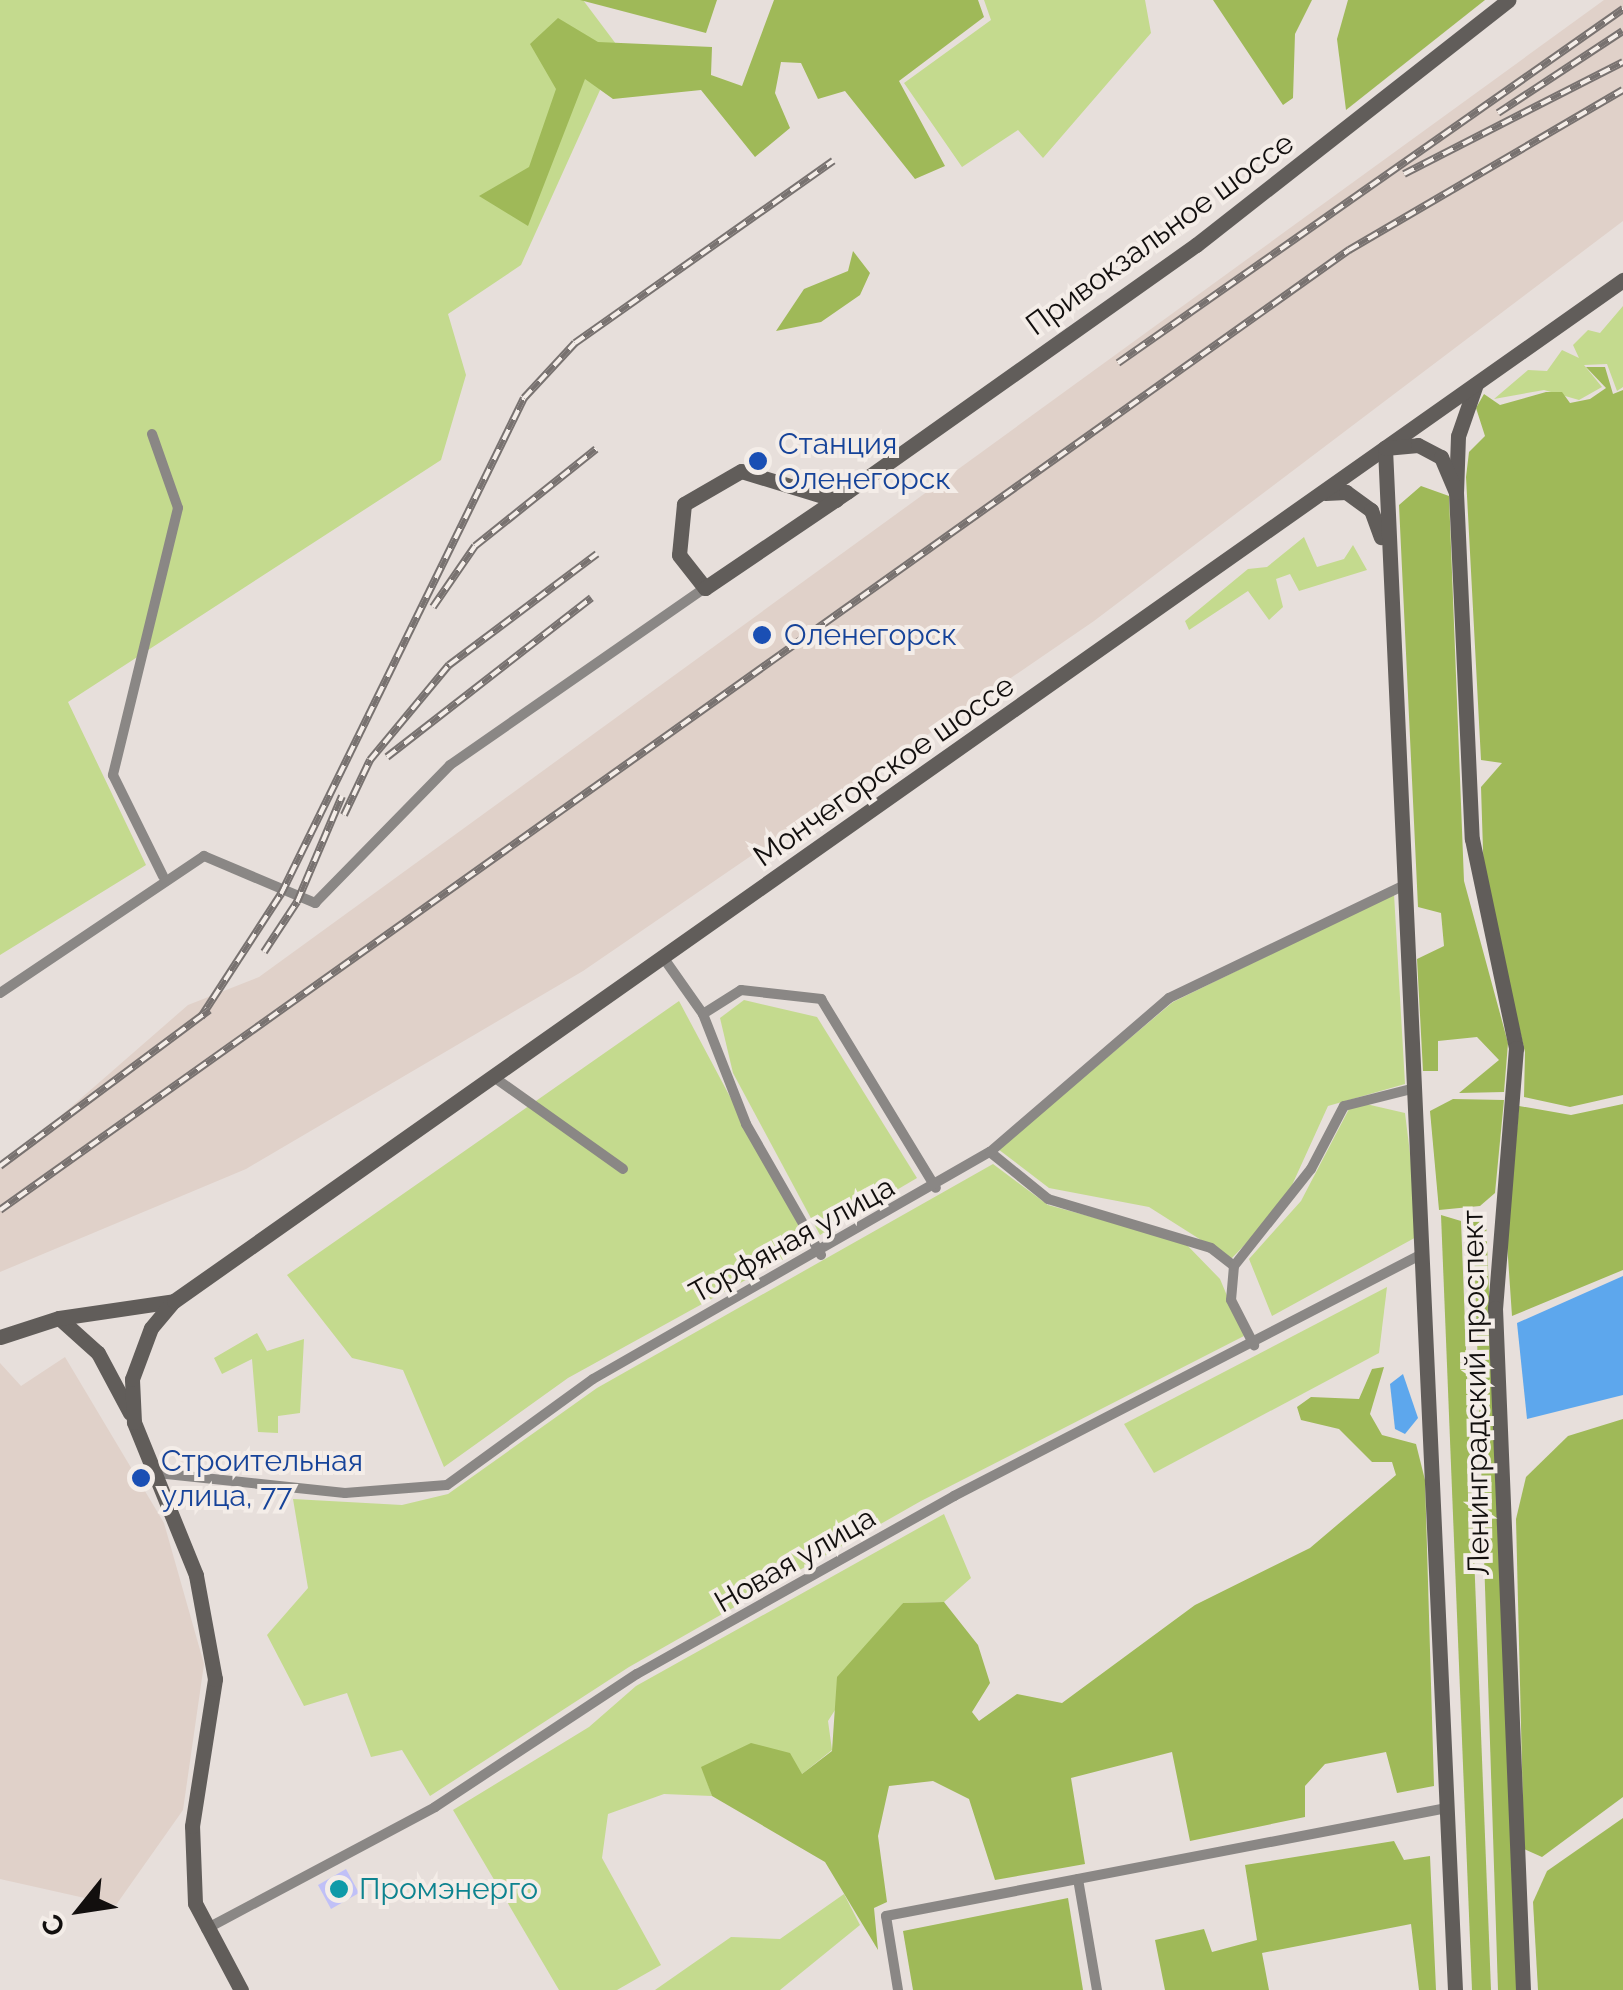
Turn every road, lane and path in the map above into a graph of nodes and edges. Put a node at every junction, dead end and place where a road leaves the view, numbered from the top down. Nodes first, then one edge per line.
1 (1508, 0) edge
2 (1623, 280) edge
3 (1476, 384) junction
4 (152, 434) dead end
5 (1385, 448) junction
6 (1456, 492) junction
7 (1325, 493) junction
8 (836, 500) junction
9 (1386, 550) junction
10 (706, 588) junction
11 (163, 876) junction
12 (1403, 886) junction
13 (665, 960) junction
14 (0, 992) edge
15 (703, 1014) junction
16 (496, 1078) junction
17 (1415, 1088) junction
18 (990, 1152) junction
19 (623, 1169) dead end
20 (936, 1188) junction
21 (1422, 1254) junction
22 (821, 1255) junction
23 (1234, 1266) junction
24 (174, 1302) junction
25 (59, 1318) junction
26 (0, 1337) edge
27 (1254, 1345) junction
28 (134, 1422) junction
29 (157, 1472) junction
30 (1447, 1808) junction
31 (1078, 1879) junction
32 (205, 1930) junction
33 (241, 1990) edge
34 (898, 1990) edge
35 (1097, 1990) edge
36 (1455, 1990) edge
37 (1523, 1990) edge

1 - 8 street, Привокзальное шоссе
2 - 3 street, Мончегорское шоссе
3 - 5 street, Мончегорское шоссе
3 - 6 street, Ленинградский проспект
4 - 11 street
5 - 6 street
5 - 7 street, Мончегорское шоссе
5 - 9 street, Ленинградский проспект
6 - 37 street, Ленинградский проспект
7 - 9 street
7 - 13 street, Мончегорское шоссе
8 - 10 street, Привокзальное шоссе
8 - 10 street
9 - 12 street, Ленинградский проспект
10 - 11 street, Привокзальное шоссе
11 - 14 street
12 - 17 street, Ленинградский проспект
12 - 18 street, Торфяная улица
13 - 15 street
13 - 16 street, Мончегорское шоссе
15 - 20 street
15 - 22 street
16 - 19 street
16 - 24 street, Мончегорское шоссе
17 - 21 street, Ленинградский проспект
17 - 23 street
18 - 20 street, Торфяная улица
18 - 23 street
20 - 22 street, Торфяная улица
21 - 27 street, Новая улица
21 - 30 street, Ленинградский проспект
22 - 29 street, Торфяная улица
23 - 27 street
24 - 25 street
24 - 28 street
25 - 26 street
25 - 28 street
27 - 32 street, Новая улица
28 - 29 street
29 - 32 street
30 - 31 street
30 - 36 street, Ленинградский проспект
31 - 34 street
31 - 35 street
32 - 33 street

